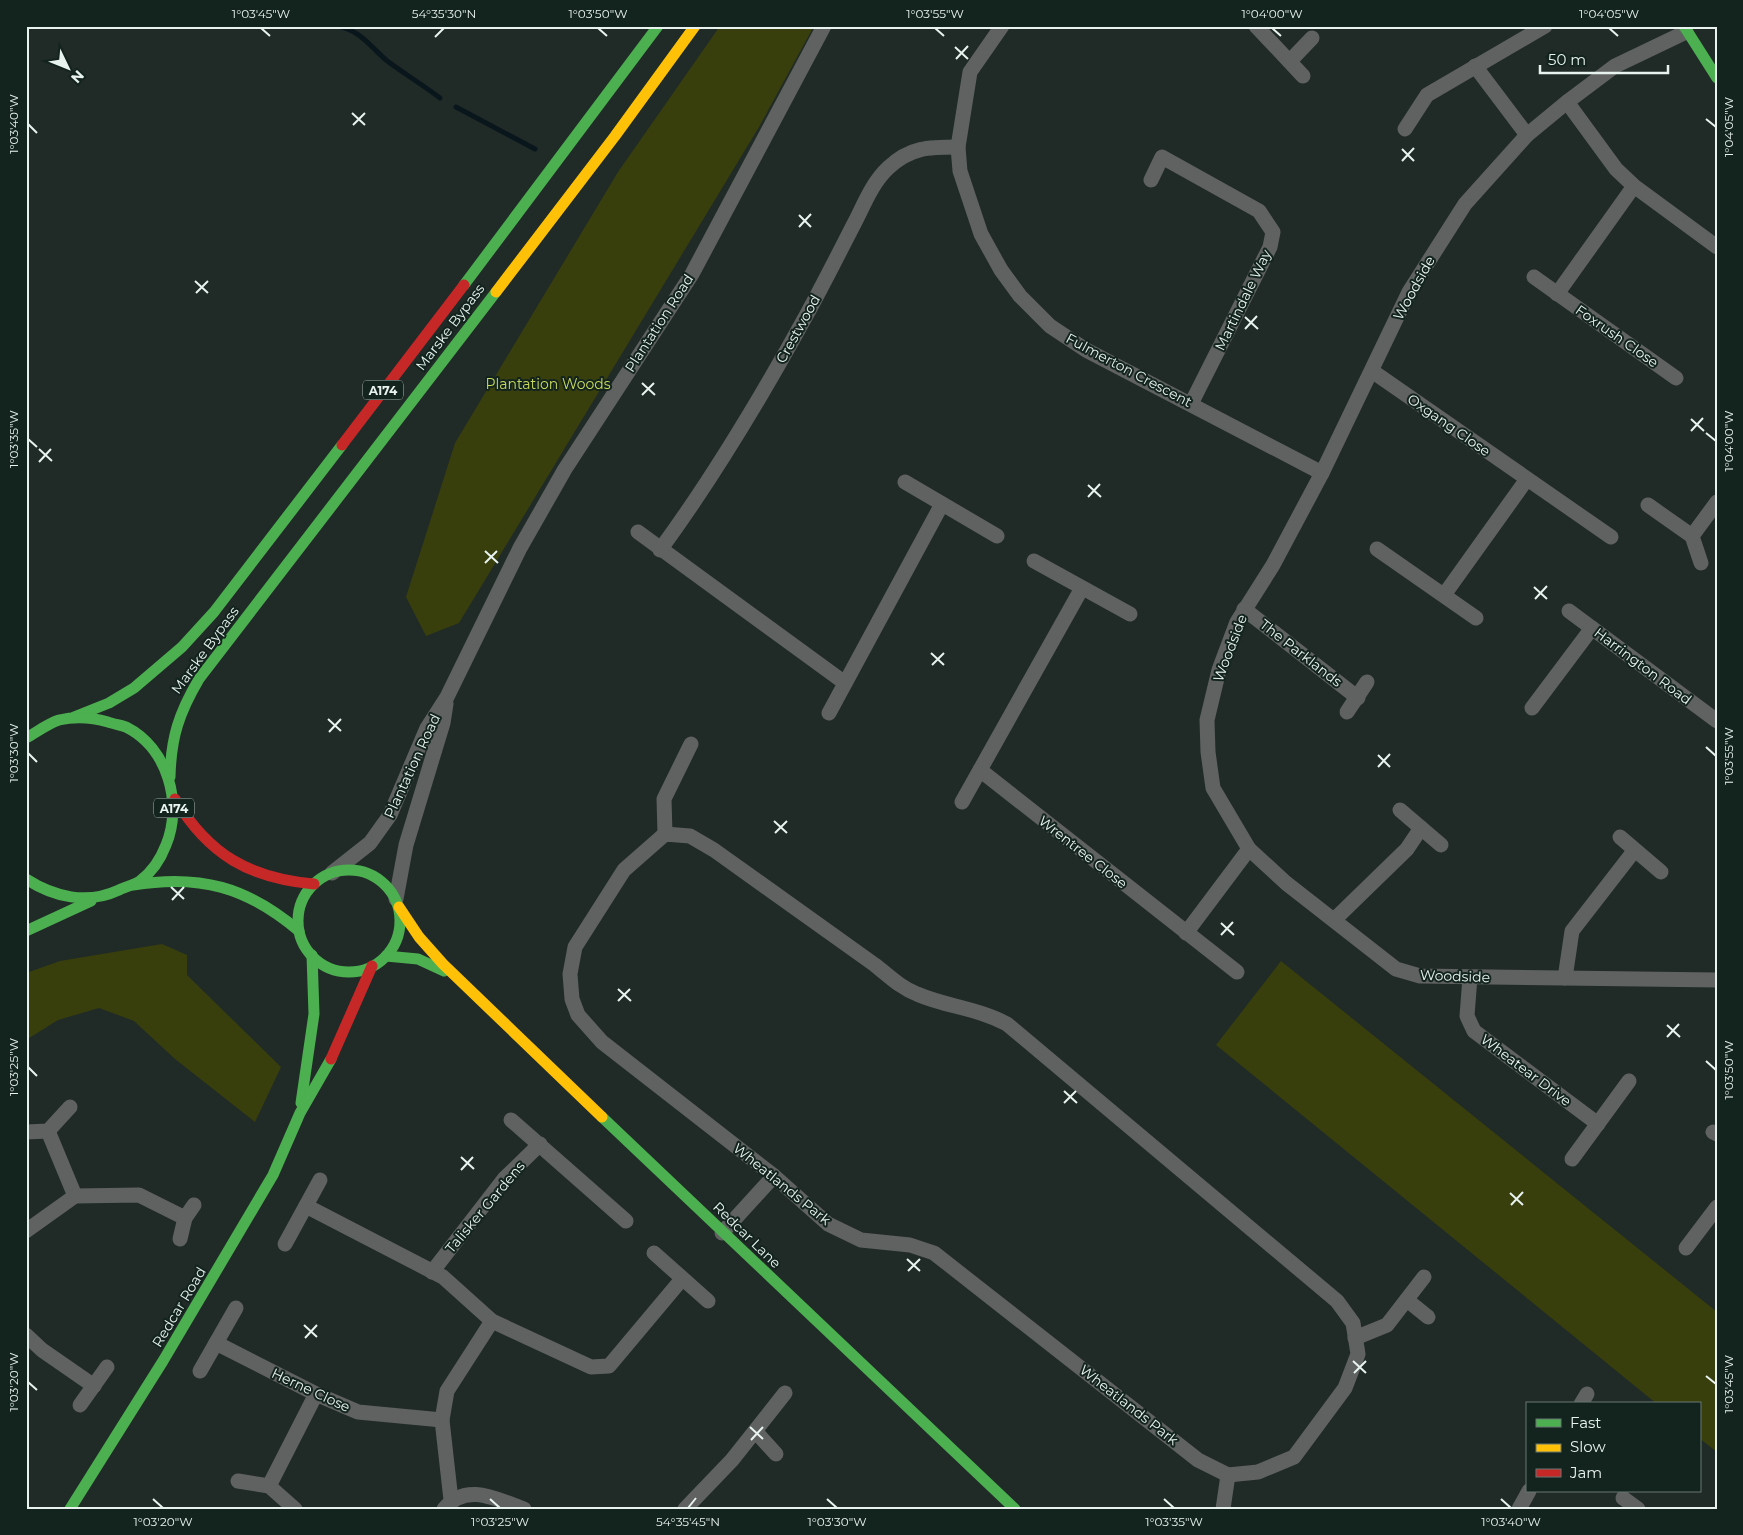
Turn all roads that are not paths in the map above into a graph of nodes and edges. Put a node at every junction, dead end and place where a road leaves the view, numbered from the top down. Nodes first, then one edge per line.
1 (658, 26) edge
2 (695, 26) edge
3 (824, 26) edge
4 (1002, 26) edge
5 (1256, 26) edge
6 (1545, 26) edge
7 (1685, 29) edge
8 (1312, 38) dead end
9 (1290, 61) junction
10 (1475, 66) junction
11 (1303, 76) dead end
12 (1717, 78) edge
13 (1567, 102) junction
14 (1405, 129) dead end
15 (1527, 135) junction
16 (958, 147) junction
17 (1151, 180) dead end
18 (1634, 186) junction
19 (1717, 247) edge
20 (1534, 277) dead end
21 (1557, 294) junction
22 (1372, 371) junction
23 (1676, 378) dead end
24 (1191, 404) junction
25 (1322, 474) junction
26 (1527, 479) junction
27 (905, 482) dead end
28 (1717, 502) edge
29 (942, 504) junction
30 (1648, 505) dead end
31 (638, 532) dead end
32 (997, 536) dead end
33 (1692, 536) junction
34 (1611, 537) dead end
35 (1377, 549) dead end
36 (660, 550) junction
37 (1034, 561) dead end
38 (1701, 564) dead end
39 (1082, 588) junction
40 (1444, 595) junction
41 (1244, 609) junction
42 (1569, 612) dead end
43 (1130, 614) dead end
44 (1476, 618) dead end
45 (1592, 628) junction
46 (1367, 682) dead end
47 (845, 683) junction
48 (447, 697) junction
49 (1358, 698) junction
50 (1532, 708) dead end
51 (1347, 712) dead end
52 (829, 713) dead end
53 (74, 717) junction
54 (1717, 721) edge
55 (26, 723) edge
56 (50, 723) junction
57 (26, 738) edge
58 (691, 744) dead end
59 (980, 770) junction
60 (170, 778) junction
61 (175, 799) junction
62 (962, 802) dead end
63 (1400, 810) dead end
64 (1421, 828) junction
65 (665, 834) junction
66 (1620, 837) dead end
67 (1441, 845) dead end
68 (1249, 850) junction
69 (1634, 851) junction
70 (332, 872) junction
71 (1662, 872) dead end
72 (26, 879) edge
73 (314, 884) junction
74 (133, 885) junction
75 (97, 898) junction
76 (397, 903) junction
77 (1335, 919) junction
78 (26, 931) edge
79 (299, 931) junction
80 (1186, 934) junction
81 (312, 955) junction
82 (386, 956) junction
83 (372, 966) junction
84 (1237, 972) dead end
85 (1470, 977) junction
86 (1565, 978) junction
87 (1717, 980) edge
88 (460, 981) junction
89 (1629, 1082) dead end
90 (70, 1107) dead end
91 (300, 1113) junction
92 (512, 1120) dead end
93 (1598, 1124) junction
94 (48, 1130) junction
95 (26, 1132) edge
96 (540, 1144) junction
97 (1572, 1159) dead end
98 (774, 1176) junction
99 (320, 1180) dead end
100 (74, 1196) junction
101 (194, 1206) dead end
102 (306, 1206) junction
103 (1714, 1215) edge
104 (185, 1218) junction
105 (626, 1221) dead end
106 (26, 1232) edge
107 (722, 1233) junction
108 (180, 1239) dead end
109 (285, 1244) dead end
110 (1686, 1248) dead end
111 (654, 1253) dead end
112 (432, 1272) junction
113 (1424, 1277) dead end
114 (682, 1279) junction
115 (1407, 1300) junction
116 (708, 1301) dead end
117 (236, 1308) dead end
118 (1428, 1318) dead end
119 (492, 1320) junction
120 (26, 1335) edge
121 (1356, 1338) junction
122 (216, 1343) junction
123 (107, 1367) dead end
124 (200, 1371) dead end
125 (94, 1386) junction
126 (785, 1393) dead end
127 (316, 1394) junction
128 (80, 1406) dead end
129 (442, 1420) junction
130 (755, 1431) junction
131 (776, 1454) dead end
132 (1228, 1475) junction
133 (238, 1481) dead end
134 (269, 1486) junction
135 (1528, 1492) edge
136 (1623, 1498) dead end
137 (447, 1504) edge
138 (70, 1509) edge
139 (295, 1509) edge
140 (524, 1509) edge
141 (685, 1509) edge
142 (1015, 1509) edge
143 (1222, 1509) edge
144 (1519, 1509) edge
145 (1638, 1509) edge

1 - 53 main road, Marske Bypass / A174
2 - 60 main road, Marske Bypass / A174
3 - 48 street, Plantation Road
4 - 16 street, Fulmerton Crescent
5 - 9 street
6 - 10 street
7 - 12 main road
7 - 13 street, Woodside
8 - 9 street
9 - 11 street
10 - 14 street
10 - 15 street
13 - 15 street, Woodside
13 - 18 street
15 - 22 street, Woodside
16 - 24 street, Fulmerton Crescent
16 - 36 street, Crestwood
17 - 24 street, Martindale Way
18 - 19 street
18 - 21 street
20 - 21 street, Foxrush Close
21 - 23 street, Foxrush Close
22 - 25 street, Woodside
22 - 26 street, Oxgang Close
24 - 25 street, Fulmerton Crescent
25 - 41 street, Woodside
26 - 34 street, Oxgang Close
26 - 40 street
27 - 29 street
28 - 33 street
29 - 32 street
29 - 47 street
30 - 33 street
31 - 36 street
33 - 38 street
35 - 40 street
36 - 47 street
37 - 39 street
39 - 43 street
39 - 59 street
40 - 44 street
41 - 49 street, The Parklands
41 - 68 street, Woodside
42 - 45 street, Harrington Road
45 - 50 street
45 - 54 street, Harrington Road
46 - 49 street
47 - 52 street
48 - 70 street, Plantation Road
48 - 76 street, Plantation Road
49 - 51 street
53 - 56 main road, A174
53 - 60 main road, A174
55 - 56 main road
56 - 57 main road, A174
58 - 65 street
59 - 62 street
59 - 80 street, Wrentree Close
60 - 61 main road, A174
61 - 73 main road
61 - 74 main road, A174
63 - 64 street
64 - 67 street
64 - 77 street
65 - 98 street, Wheatlands Park
65 - 121 street
66 - 69 street
68 - 77 street, Woodside
68 - 80 street
69 - 71 street
69 - 86 street
70 - 73 main road
70 - 76 main road
72 - 75 main road, A174
73 - 79 main road
74 - 75 main road, A174
74 - 79 main road
75 - 78 main road, A174
76 - 82 main road
76 - 88 main road, Redcar Lane
77 - 85 street, Woodside
79 - 81 main road
80 - 84 street, Wrentree Close
81 - 83 main road
81 - 91 main road, Redcar Road
82 - 83 main road
82 - 88 main road, Redcar Lane
83 - 91 main road, Redcar Road
85 - 86 street, Woodside
85 - 93 street, Wheatear Drive
86 - 87 street, Woodside
88 - 107 main road, Redcar Lane
89 - 93 street
90 - 94 street
91 - 138 main road, Redcar Road
92 - 96 street
93 - 97 street
94 - 95 street
94 - 100 street
96 - 105 street
96 - 112 street, Talisker Gardens
98 - 107 street
98 - 132 street, Wheatlands Park
99 - 102 street
100 - 104 street
100 - 106 street
101 - 104 street
102 - 109 street
102 - 112 street
103 - 110 street
104 - 108 street
107 - 142 main road, Redcar Lane
111 - 114 street
112 - 119 street
113 - 115 street
114 - 116 street
114 - 119 street
115 - 118 street
115 - 121 street
117 - 122 street
119 - 129 street
120 - 125 street
121 - 132 street
122 - 124 street
122 - 127 street, Herne Close
123 - 125 street
125 - 128 street
126 - 130 street
127 - 129 street, Herne Close
127 - 134 street
129 - 137 street
130 - 131 street
130 - 141 street
132 - 143 street
133 - 134 street
134 - 139 street
135 - 144 street
136 - 145 street
137 - 140 street

